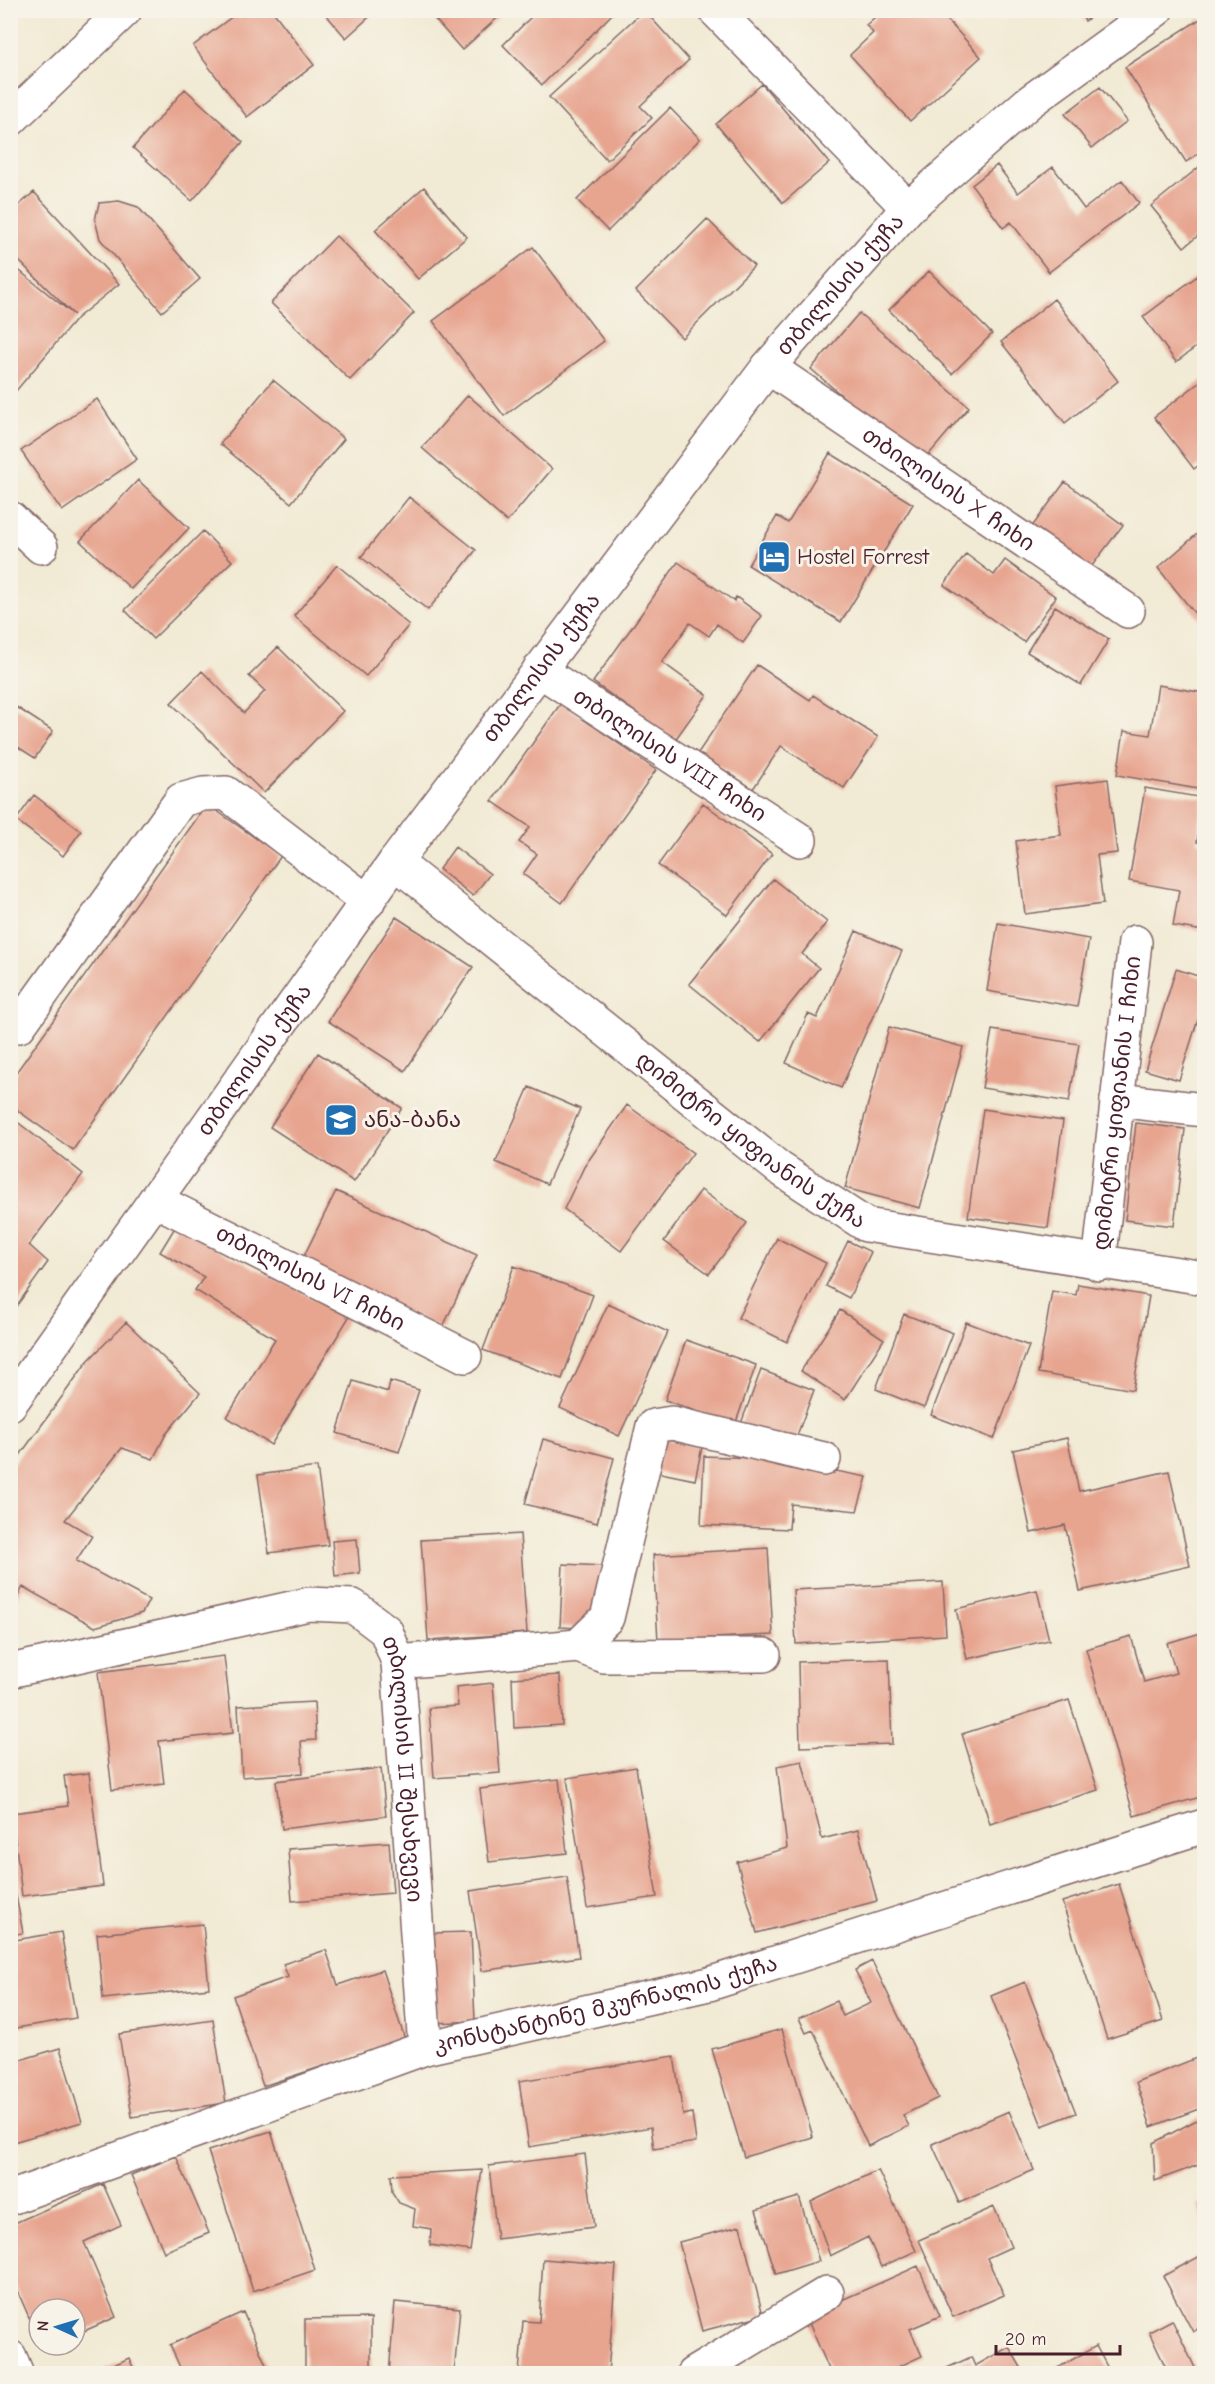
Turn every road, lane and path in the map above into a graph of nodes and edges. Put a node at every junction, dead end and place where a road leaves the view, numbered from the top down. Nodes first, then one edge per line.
1 (125, 10) edge
2 (715, 10) edge
3 (1156, 10) edge
4 (10, 120) edge
5 (908, 208) junction
6 (768, 367) junction
7 (10, 518) edge
8 (40, 547) dead end
9 (1128, 611) dead end
10 (539, 670) junction
11 (800, 840) dead end
12 (395, 862) junction
13 (368, 902) junction
14 (1135, 942) dead end
15 (19, 1026) dead end
16 (1117, 1100) junction
17 (1204, 1110) edge
18 (155, 1200) junction
19 (1099, 1264) junction
20 (1204, 1278) edge
21 (465, 1356) dead end
22 (10, 1404) edge
23 (824, 1459) dead end
24 (578, 1646) junction
25 (764, 1654) dead end
26 (399, 1662) junction
27 (10, 1671) edge
28 (1204, 1826) edge
29 (425, 2048) junction
30 (10, 2198) edge
31 (827, 2293) dead end
32 (10, 2357) edge
33 (17, 2373) edge
34 (693, 2373) edge

1 - 4 street
2 - 5 street
3 - 5 street, თბილისის ქუჩა
5 - 6 street, თბილისის ქუჩა
6 - 9 street, თბილისის X ჩიხი
6 - 10 street, თბილისის ქუჩა
7 - 8 street
10 - 11 street, თბილისის VIII ჩიხი
10 - 12 street, თბილისის ქუჩა
12 - 13 street, თბილისის ქუჩა
12 - 19 street, დიმიტრი ყიფიანის ქუჩა
13 - 15 street
13 - 18 street, თბილისის ქუჩა
14 - 16 street, დიმიტრი ყიფიანის I ჩიხი
16 - 17 street
16 - 19 street, დიმიტრი ყიფიანის I ჩიხი
18 - 21 street, თბილისის VI ჩიხი
18 - 22 street, თბილისის ქუჩა
19 - 20 street, დიმიტრი ყიფიანის ქუჩა
23 - 24 street
24 - 25 street
24 - 26 street
26 - 27 street, თბილისის II შესახვევი
26 - 29 street, თბილისის II შესახვევი
28 - 29 street, კონსტანტინე მკურნალის ქუჩა
29 - 30 street, კონსტანტინე მკურნალის ქუჩა
31 - 34 street
32 - 33 street

